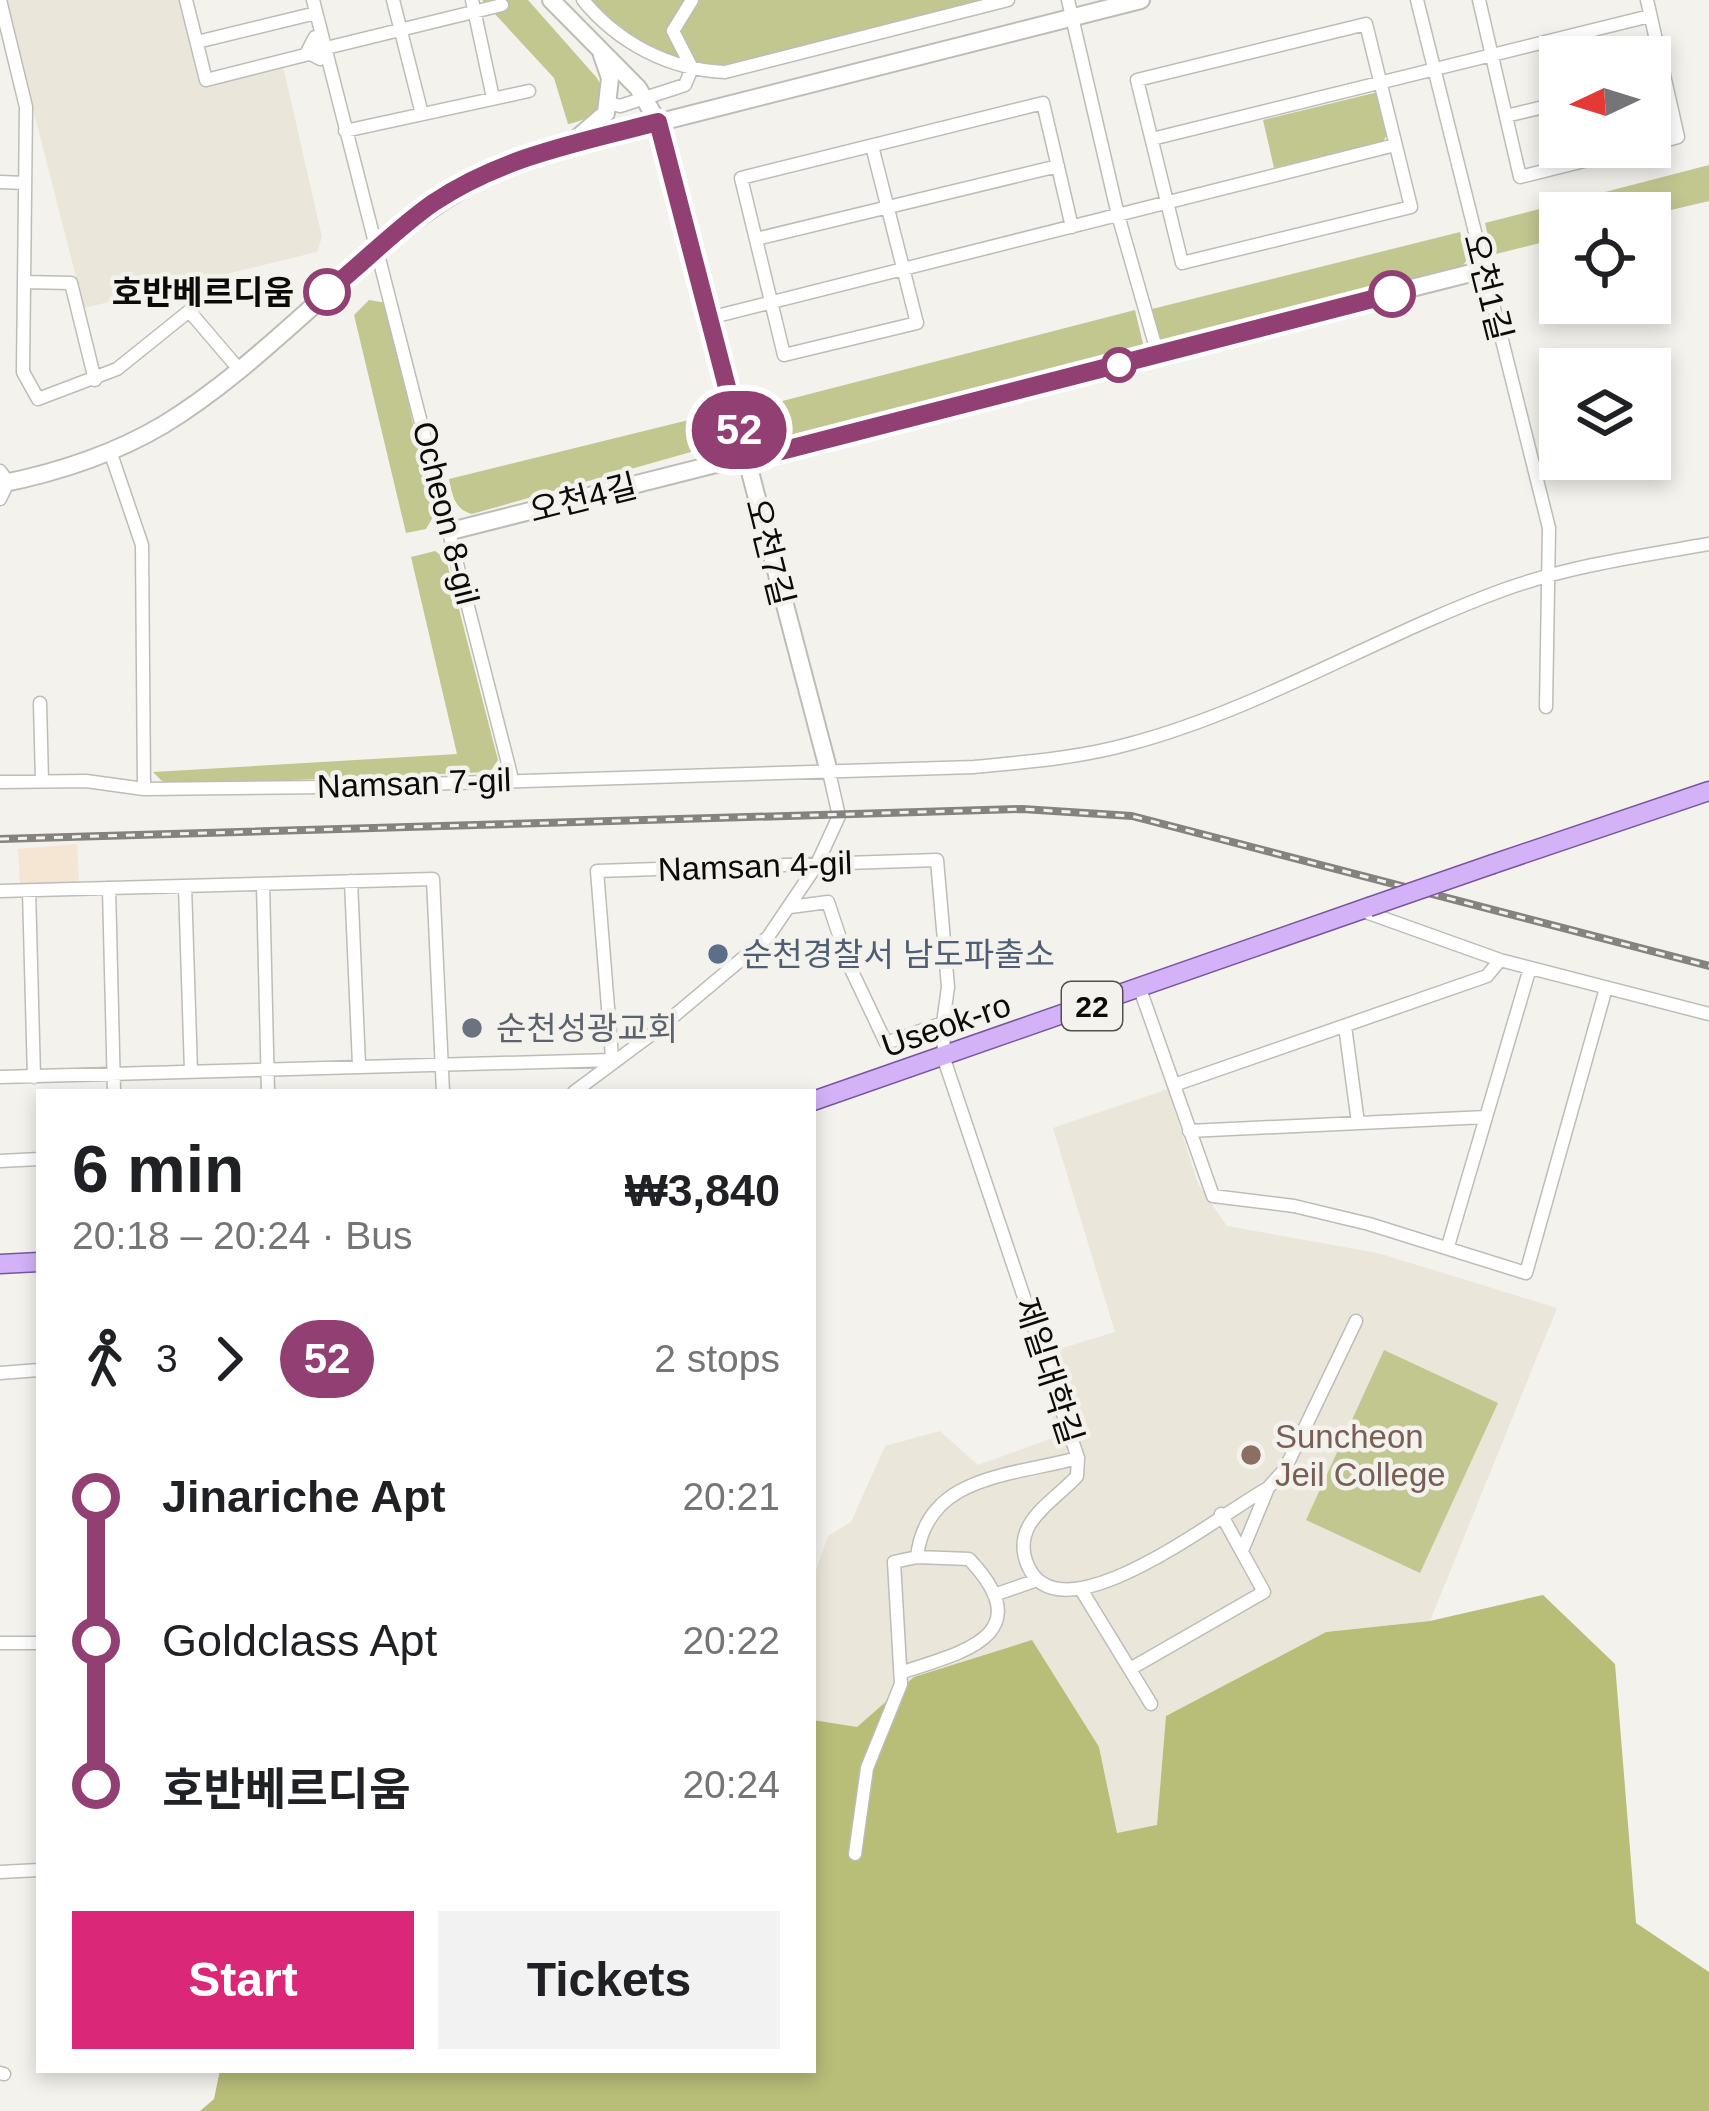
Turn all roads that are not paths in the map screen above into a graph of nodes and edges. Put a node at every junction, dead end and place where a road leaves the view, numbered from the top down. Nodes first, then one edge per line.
1 (0, 0) edge
2 (186, 0) edge
3 (393, 0) edge
4 (551, 0) edge
5 (583, 0) edge
6 (692, 0) edge
7 (1008, 0) edge
8 (1141, 0) edge
9 (1417, 0) edge
10 (1479, 0) edge
11 (1647, 0) edge
12 (502, 5) dead end
13 (473, 6) edge
14 (315, 7) edge
15 (1071, 9) edge
16 (1650, 16) junction
17 (400, 29) junction
18 (1652, 36) edge
19 (197, 42) junction
20 (317, 51) junction
21 (602, 54) junction
22 (1492, 56) junction
23 (692, 68) junction
24 (1435, 69) junction
25 (1380, 83) junction
26 (529, 91) dead end
27 (493, 98) junction
28 (647, 100) junction
29 (609, 103) junction
30 (1539, 108) edge
31 (422, 114) junction
32 (1506, 116) junction
33 (658, 122) junction
34 (345, 130) junction
35 (1152, 139) junction
36 (568, 145) junction
37 (1395, 145) junction
38 (872, 146) junction
39 (1058, 166) junction
40 (1556, 168) edge
41 (0, 182) edge
42 (25, 183) junction
43 (1167, 203) junction
44 (887, 207) junction
45 (1118, 215) junction
46 (1072, 226) junction
47 (756, 239) junction
48 (381, 248) junction
49 (903, 269) junction
50 (1483, 270) junction
51 (24, 282) junction
52 (224, 284) dead end
53 (771, 303) junction
54 (190, 312) junction
55 (710, 318) junction
56 (1158, 355) junction
57 (237, 367) junction
58 (95, 380) junction
59 (110, 451) junction
60 (746, 460) junction
61 (2, 484) edge
62 (451, 530) junction
63 (1709, 544) edge
64 (1550, 574) junction
65 (40, 703) dead end
66 (1546, 707) dead end
67 (830, 772) junction
68 (512, 778) junction
69 (43, 781) junction
70 (0, 782) edge
71 (144, 789) junction
72 (1709, 790) edge
73 (816, 866) junction
74 (350, 881) junction
75 (263, 884) junction
76 (184, 886) junction
77 (109, 888) junction
78 (29, 890) junction
79 (0, 891) edge
80 (790, 908) junction
81 (1365, 909) junction
82 (1500, 960) junction
83 (1530, 968) junction
84 (1606, 988) junction
85 (1140, 989) junction
86 (1709, 1014) edge
87 (943, 1023) junction
88 (1345, 1026) junction
89 (944, 1058) junction
90 (612, 1059) junction
91 (441, 1064) junction
92 (359, 1065) junction
93 (267, 1069) junction
94 (191, 1071) junction
95 (113, 1074) junction
96 (0, 1077) edge
97 (34, 1077) junction
98 (1174, 1085) junction
99 (114, 1089) edge
100 (268, 1089) edge
101 (442, 1089) edge
102 (577, 1089) edge
103 (816, 1100) edge
104 (1486, 1117) junction
105 (1358, 1123) junction
106 (1189, 1131) junction
107 (36, 1160) edge
108 (0, 1161) edge
109 (1448, 1246) junction
110 (36, 1262) edge
111 (0, 1264) edge
112 (1356, 1321) dead end
113 (36, 1370) edge
114 (0, 1373) edge
115 (1078, 1458) junction
116 (1268, 1488) junction
117 (1221, 1514) junction
118 (1241, 1551) junction
119 (917, 1557) junction
120 (1037, 1580) junction
121 (1082, 1591) junction
122 (994, 1595) junction
123 (0, 1643) edge
124 (36, 1643) edge
125 (1130, 1669) junction
126 (903, 1672) junction
127 (1151, 1704) dead end
128 (855, 1854) dead end
129 (36, 1870) edge
130 (0, 1872) edge

1 - 42 street
2 - 19 street
3 - 17 street
4 - 21 street, 오천7길
5 - 23 street
6 - 23 street
7 - 23 street
8 - 15 street
9 - 24 street, 오천1길
10 - 22 street
11 - 16 street
12 - 13 street
13 - 17 street
13 - 27 street
14 - 19 street
14 - 20 street, Ocheon 8-gil
15 - 33 street
15 - 45 street
16 - 18 street
16 - 22 street
17 - 20 street
17 - 31 street
19 - 20 street
20 - 34 street, Ocheon 8-gil
21 - 28 street, 오천7길
21 - 29 street
22 - 24 street
22 - 32 street
23 - 28 street
24 - 25 street
24 - 50 street, 오천1길
25 - 35 street
25 - 35 street
25 - 37 street
26 - 27 street
27 - 31 street
28 - 29 street
28 - 33 street, 오천7길
29 - 36 street
30 - 32 street
31 - 34 street
32 - 40 street
33 - 36 street
33 - 55 street, 오천7길
34 - 48 street, Ocheon 8-gil
35 - 43 street
36 - 48 street
37 - 43 street
37 - 43 street
38 - 39 street
38 - 44 street
38 - 47 street
39 - 44 street
39 - 46 street
41 - 42 street
42 - 51 street
43 - 45 street
44 - 47 street
44 - 49 street
45 - 46 street
45 - 56 street
46 - 49 street
47 - 53 street
48 - 57 street
48 - 62 street, Ocheon 8-gil
49 - 53 street
49 - 53 street
50 - 56 street, 오천4길
50 - 64 street, 오천1길
51 - 58 street
51 - 58 street
52 - 54 street
53 - 55 street
54 - 57 street
54 - 58 street
55 - 60 street, 오천7길
56 - 60 street, 오천4길
57 - 59 street
59 - 61 street
59 - 71 street
60 - 62 street, 오천4길
60 - 67 street, 오천7길
62 - 68 street, Ocheon 8-gil
63 - 64 street, Namsan 7-gil
64 - 66 street, 오천1길
64 - 67 street, Namsan 7-gil
65 - 69 street
67 - 68 street, Namsan 7-gil
67 - 73 street
68 - 71 street, Namsan 7-gil
69 - 70 street, Namsan 7-gil
69 - 71 street, Namsan 7-gil
72 - 81 main road, 22, bridge
73 - 80 street
73 - 87 street, Namsan 4-gil
73 - 90 street, Namsan 4-gil
74 - 75 street
74 - 91 street
74 - 92 street
75 - 76 street
75 - 93 street
76 - 77 street
76 - 94 street
77 - 78 street
77 - 95 street
78 - 79 street
78 - 97 street
80 - 87 street
80 - 90 street
81 - 82 street
81 - 85 main road, Useok-ro / 22
82 - 83 street
82 - 88 street
83 - 84 street
83 - 104 street
84 - 86 street
84 - 109 street
85 - 89 main road, Useok-ro / 22
85 - 98 street
87 - 89 street, 제일대학길
88 - 98 street
88 - 105 street
89 - 103 main road, Useok-ro / 22
89 - 115 street, 제일대학길
90 - 91 street
90 - 102 street
91 - 92 street
91 - 101 street
92 - 93 street
93 - 94 street
93 - 100 street
94 - 95 street
95 - 97 street
95 - 99 street
96 - 97 street
98 - 106 street
104 - 105 street
104 - 109 street
105 - 106 street
106 - 109 street
107 - 108 street
110 - 111 main road
112 - 116 street
113 - 114 street
115 - 119 street
115 - 120 street, 제일대학길
116 - 117 street
116 - 118 street
117 - 118 street
117 - 121 street
118 - 125 street
119 - 122 street
119 - 126 street
120 - 121 street
120 - 122 street
121 - 125 street
122 - 126 street
123 - 124 street
125 - 127 street
126 - 128 street
129 - 130 street

